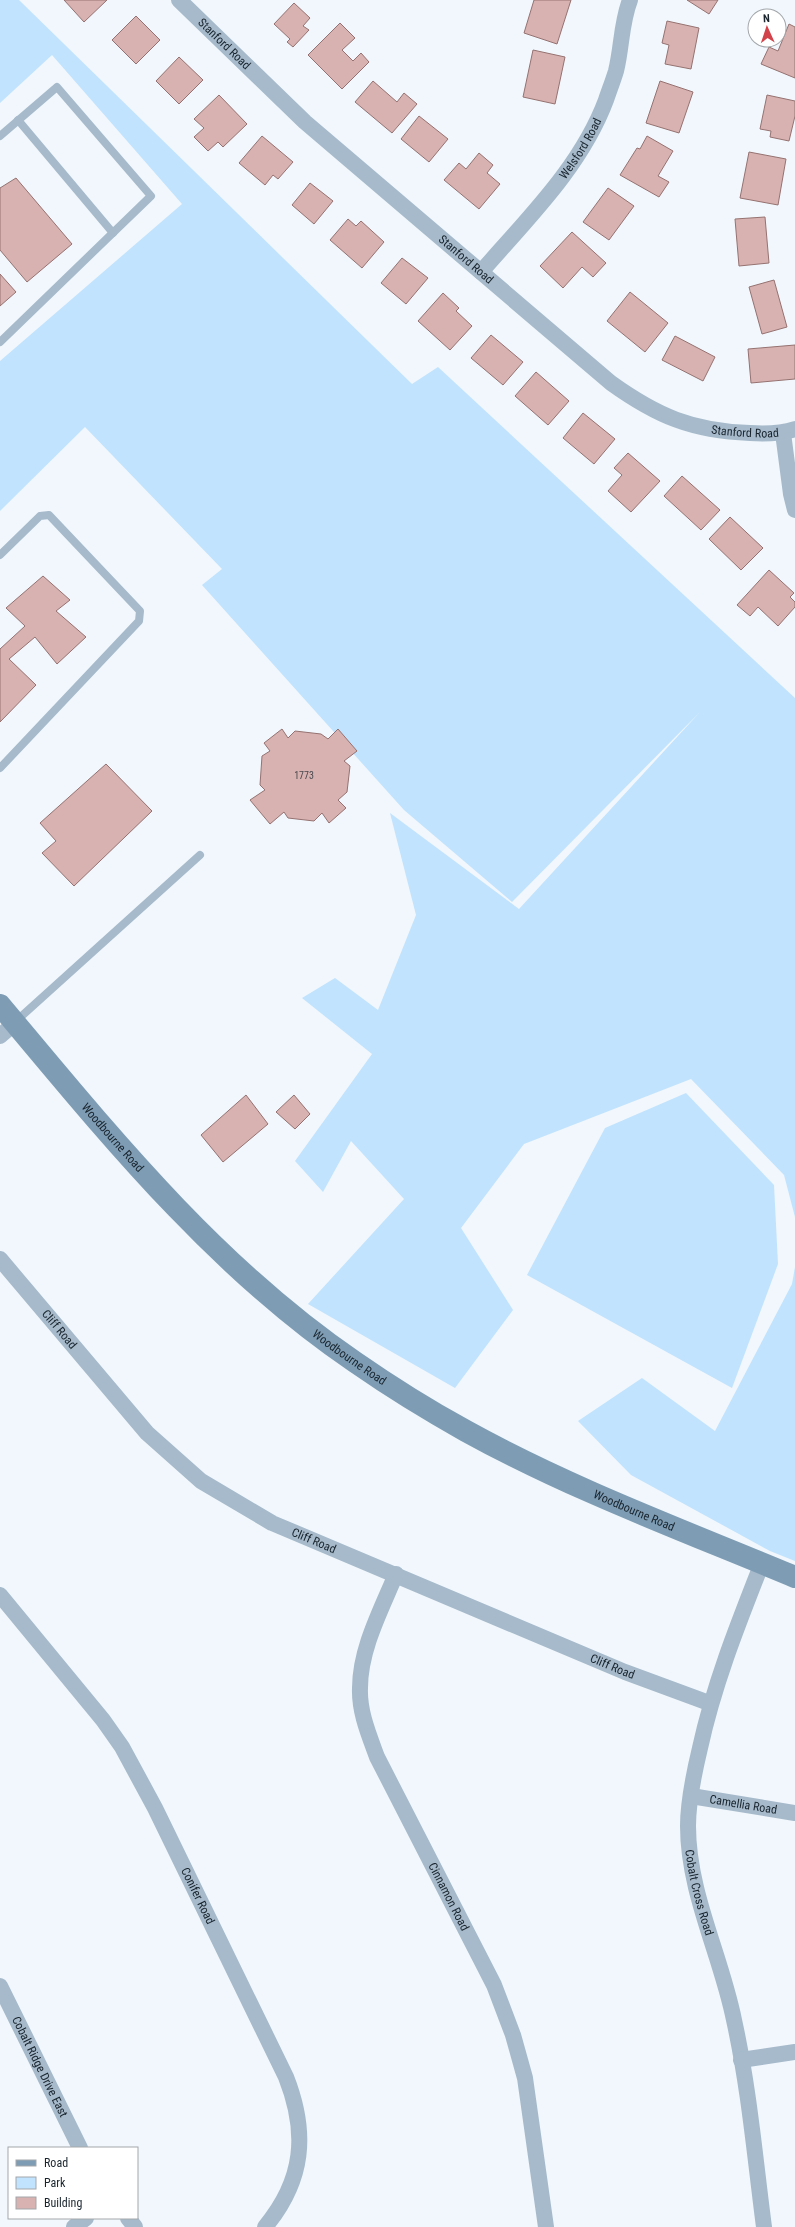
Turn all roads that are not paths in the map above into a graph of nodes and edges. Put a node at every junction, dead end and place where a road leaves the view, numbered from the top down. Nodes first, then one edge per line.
1 (179, 0) edge
2 (630, 0) edge
3 (18, 120) junction
4 (0, 136) edge
5 (113, 233) junction
6 (481, 272) junction
7 (0, 342) edge
8 (789, 431) edge
9 (795, 510) edge
10 (0, 555) edge
11 (0, 768) edge
12 (200, 855) dead end
13 (0, 1005) edge
14 (7, 1029) edge
15 (0, 1259) edge
16 (762, 1563) junction
17 (396, 1574) junction
18 (795, 1577) edge
19 (0, 1595) edge
20 (710, 1703) junction
21 (691, 1796) junction
22 (795, 1812) edge
23 (0, 1986) edge
24 (795, 2052) edge
25 (741, 2060) junction
26 (80, 2147) edge
27 (85, 2219) edge
28 (129, 2219) edge
29 (74, 2227) edge
30 (135, 2227) edge
31 (265, 2227) edge
32 (546, 2227) edge
33 (764, 2227) edge

1 - 6 street, Stanford Road
2 - 6 street, Welsford Road
3 - 4 lane
3 - 5 lane
3 - 5 lane
5 - 7 lane
6 - 8 street, Stanford Road
8 - 9 street
10 - 11 lane
12 - 14 lane
13 - 14 main road, Woodbourne Road
14 - 16 main road, Woodbourne Road
15 - 17 street, Cliff Road
16 - 18 main road, Woodbourne Road
16 - 20 street, Cobalt Cross Road
17 - 20 street, Cliff Road
17 - 32 street, Cinnamon Road
19 - 31 street, Conifer Road
20 - 21 street, Cobalt Cross Road
21 - 22 street, Camellia Road
21 - 25 street, Cobalt Cross Road
23 - 26 street, Cobalt Ridge Drive East
24 - 25 street
25 - 33 street, Cobalt Cross Road
27 - 29 street
28 - 30 street

